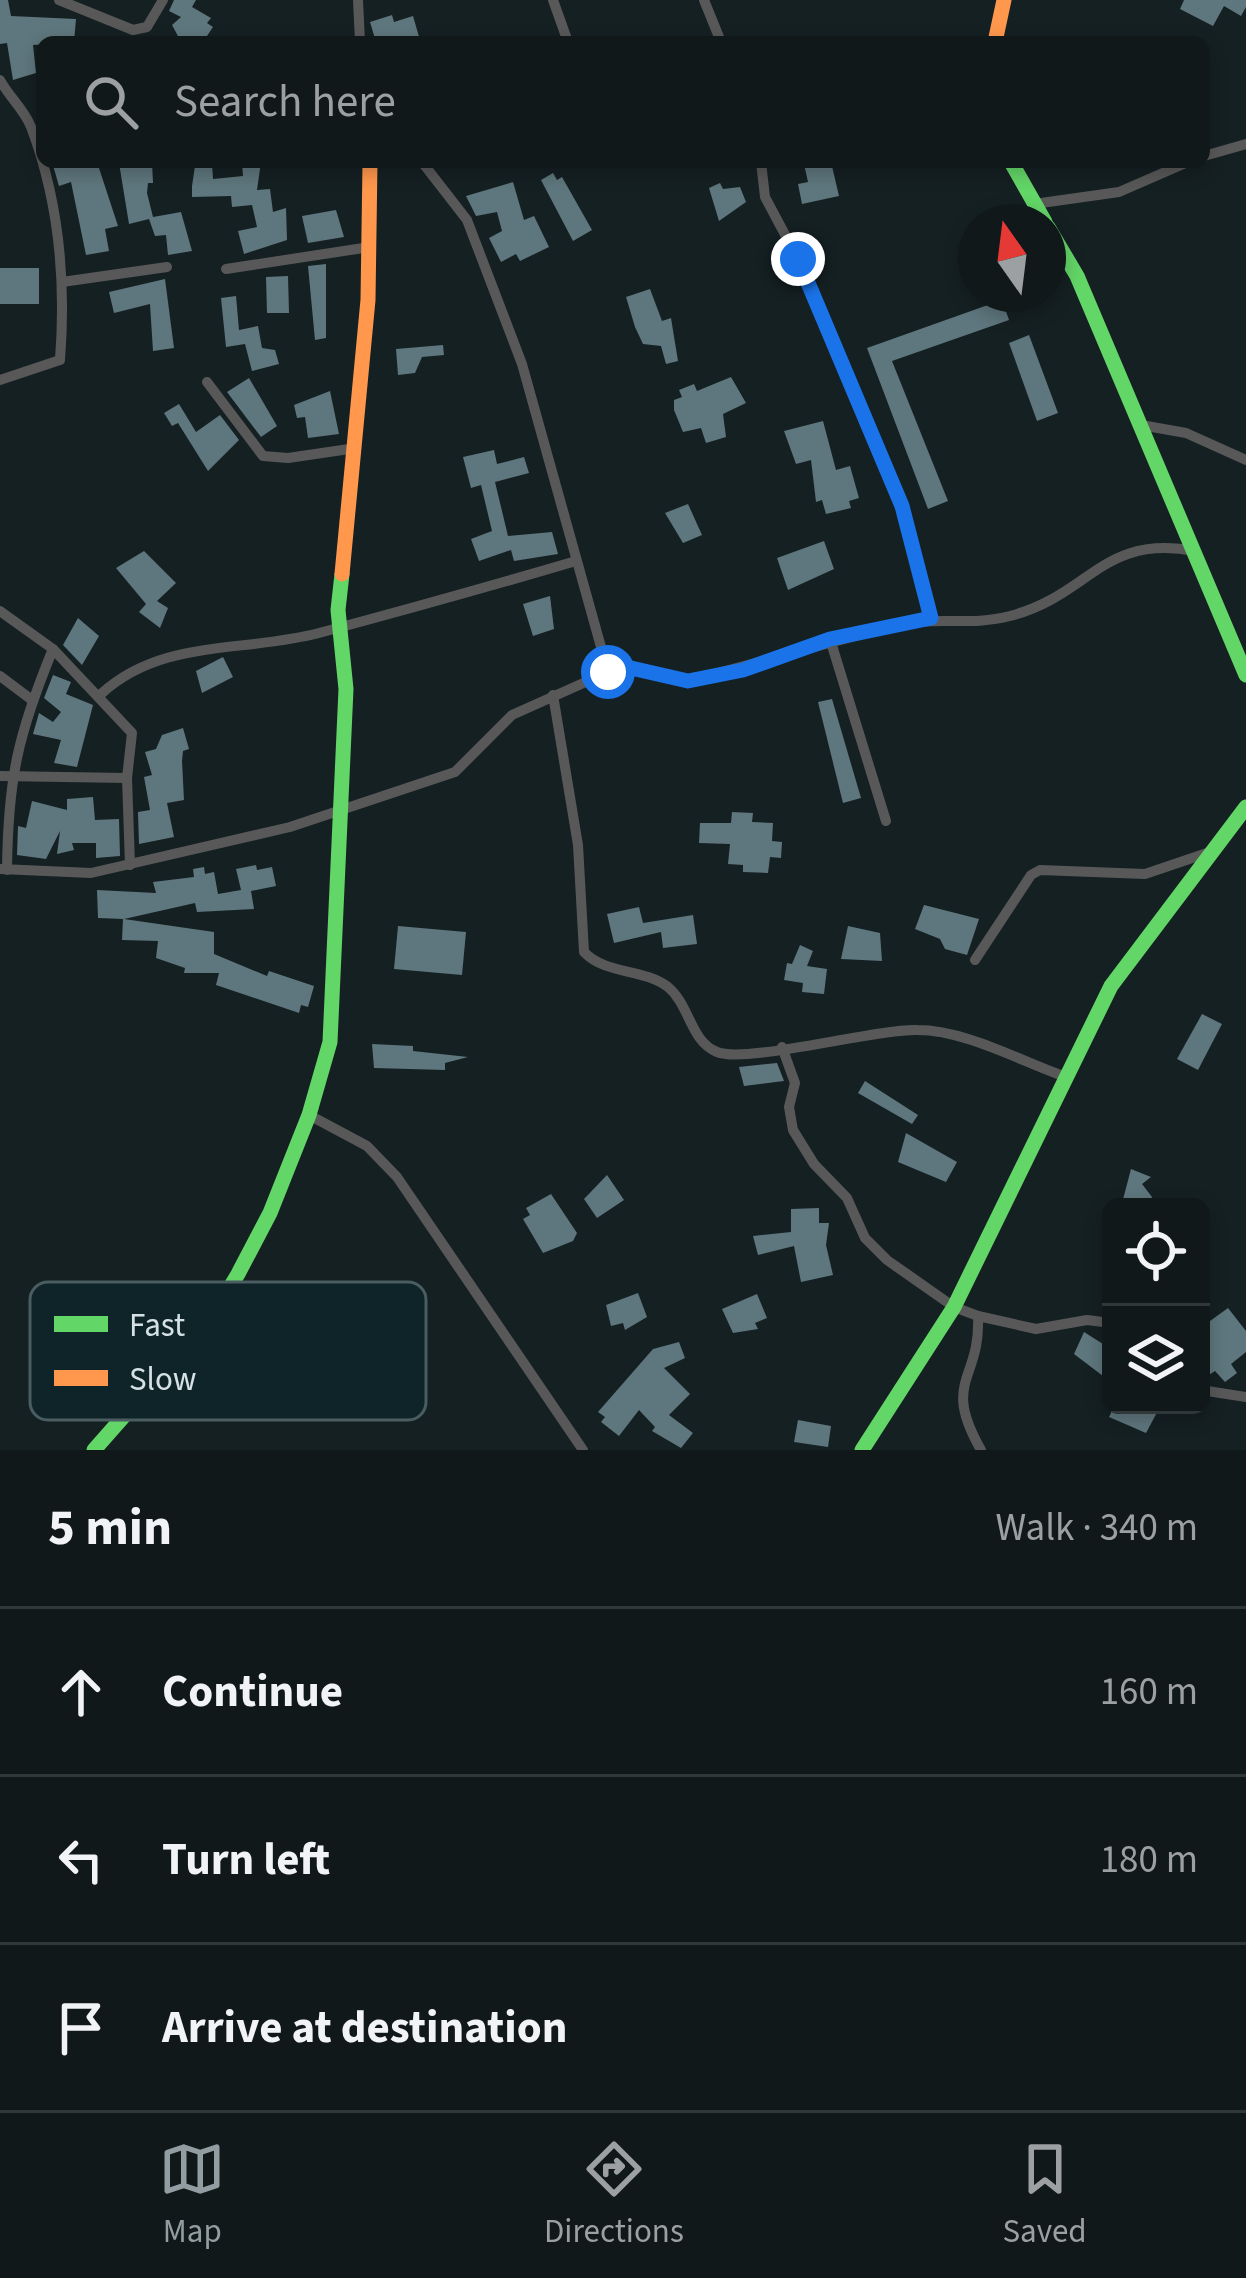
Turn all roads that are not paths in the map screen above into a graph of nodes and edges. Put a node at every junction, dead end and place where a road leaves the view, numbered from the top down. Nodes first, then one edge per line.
1 (59, 0) edge
2 (163, 0) edge
3 (358, 0) edge
4 (553, 0) edge
5 (704, 0) edge
6 (1004, 0) edge
7 (360, 36) edge
8 (566, 36) edge
9 (719, 36) edge
10 (996, 36) edge
11 (0, 80) edge
12 (4, 97) edge
13 (1246, 144) edge
14 (36, 148) edge
15 (1210, 154) edge
16 (41, 168) edge
17 (370, 168) edge
18 (428, 168) edge
19 (761, 168) edge
20 (1014, 168) edge
21 (1174, 168) edge
22 (1034, 204) joint
23 (370, 247) junction
24 (1066, 257) edge
25 (167, 267) dead end
26 (226, 268) dead end
27 (62, 282) junction
28 (0, 380) edge
29 (207, 382) dead end
30 (1141, 425) junction
31 (356, 448) junction
32 (1246, 460) edge
33 (1195, 550) junction
34 (576, 561) junction
35 (0, 610) edge
36 (931, 618) junction
37 (339, 626) junction
38 (830, 639) junction
39 (52, 649) junction
40 (608, 672) junction
41 (0, 676) edge
42 (1246, 676) edge
43 (101, 694) junction
44 (553, 695) junction
45 (32, 700) junction
46 (5, 776) edge
47 (127, 778) junction
48 (1246, 807) edge
49 (340, 813) junction
50 (886, 821) dead end
51 (1216, 850) junction
52 (130, 865) junction
53 (3, 869) edge
54 (975, 960) dead end
55 (782, 1046) junction
56 (1066, 1077) junction
57 (309, 1115) junction
58 (232, 1282) edge
59 (954, 1307) junction
60 (978, 1316) junction
61 (1102, 1322) edge
62 (1210, 1391) edge
63 (1246, 1397) edge
64 (120, 1420) edge
65 (94, 1450) edge
66 (583, 1450) edge
67 (862, 1450) edge
68 (982, 1450) edge

1 - 2 street
3 - 7 street
4 - 8 street
5 - 9 street
6 - 10 street
11 - 12 street
12 - 14 street
13 - 15 street
16 - 27 street
17 - 23 street
18 - 34 street
19 - 36 street
20 - 22 street
21 - 22 street
23 - 26 street
23 - 31 street
24 - 30 street
25 - 27 street
27 - 28 street
29 - 31 street
30 - 32 street
30 - 33 street
31 - 37 street
33 - 36 street
33 - 42 street
34 - 37 street
34 - 40 street
35 - 39 street
36 - 38 street
37 - 43 street
37 - 49 street
38 - 40 street
38 - 50 street
39 - 43 street
39 - 45 street
40 - 44 street
41 - 45 street
43 - 47 street
44 - 49 street
44 - 55 street
45 - 46 street
46 - 47 street
46 - 53 street
47 - 52 street
48 - 51 street
49 - 52 street
49 - 57 street
51 - 54 street
51 - 56 street
52 - 53 street
55 - 56 street
55 - 59 street
56 - 59 street
57 - 58 street
57 - 66 street
59 - 60 street
59 - 67 street
60 - 61 street
60 - 68 street
62 - 63 street
64 - 65 street

